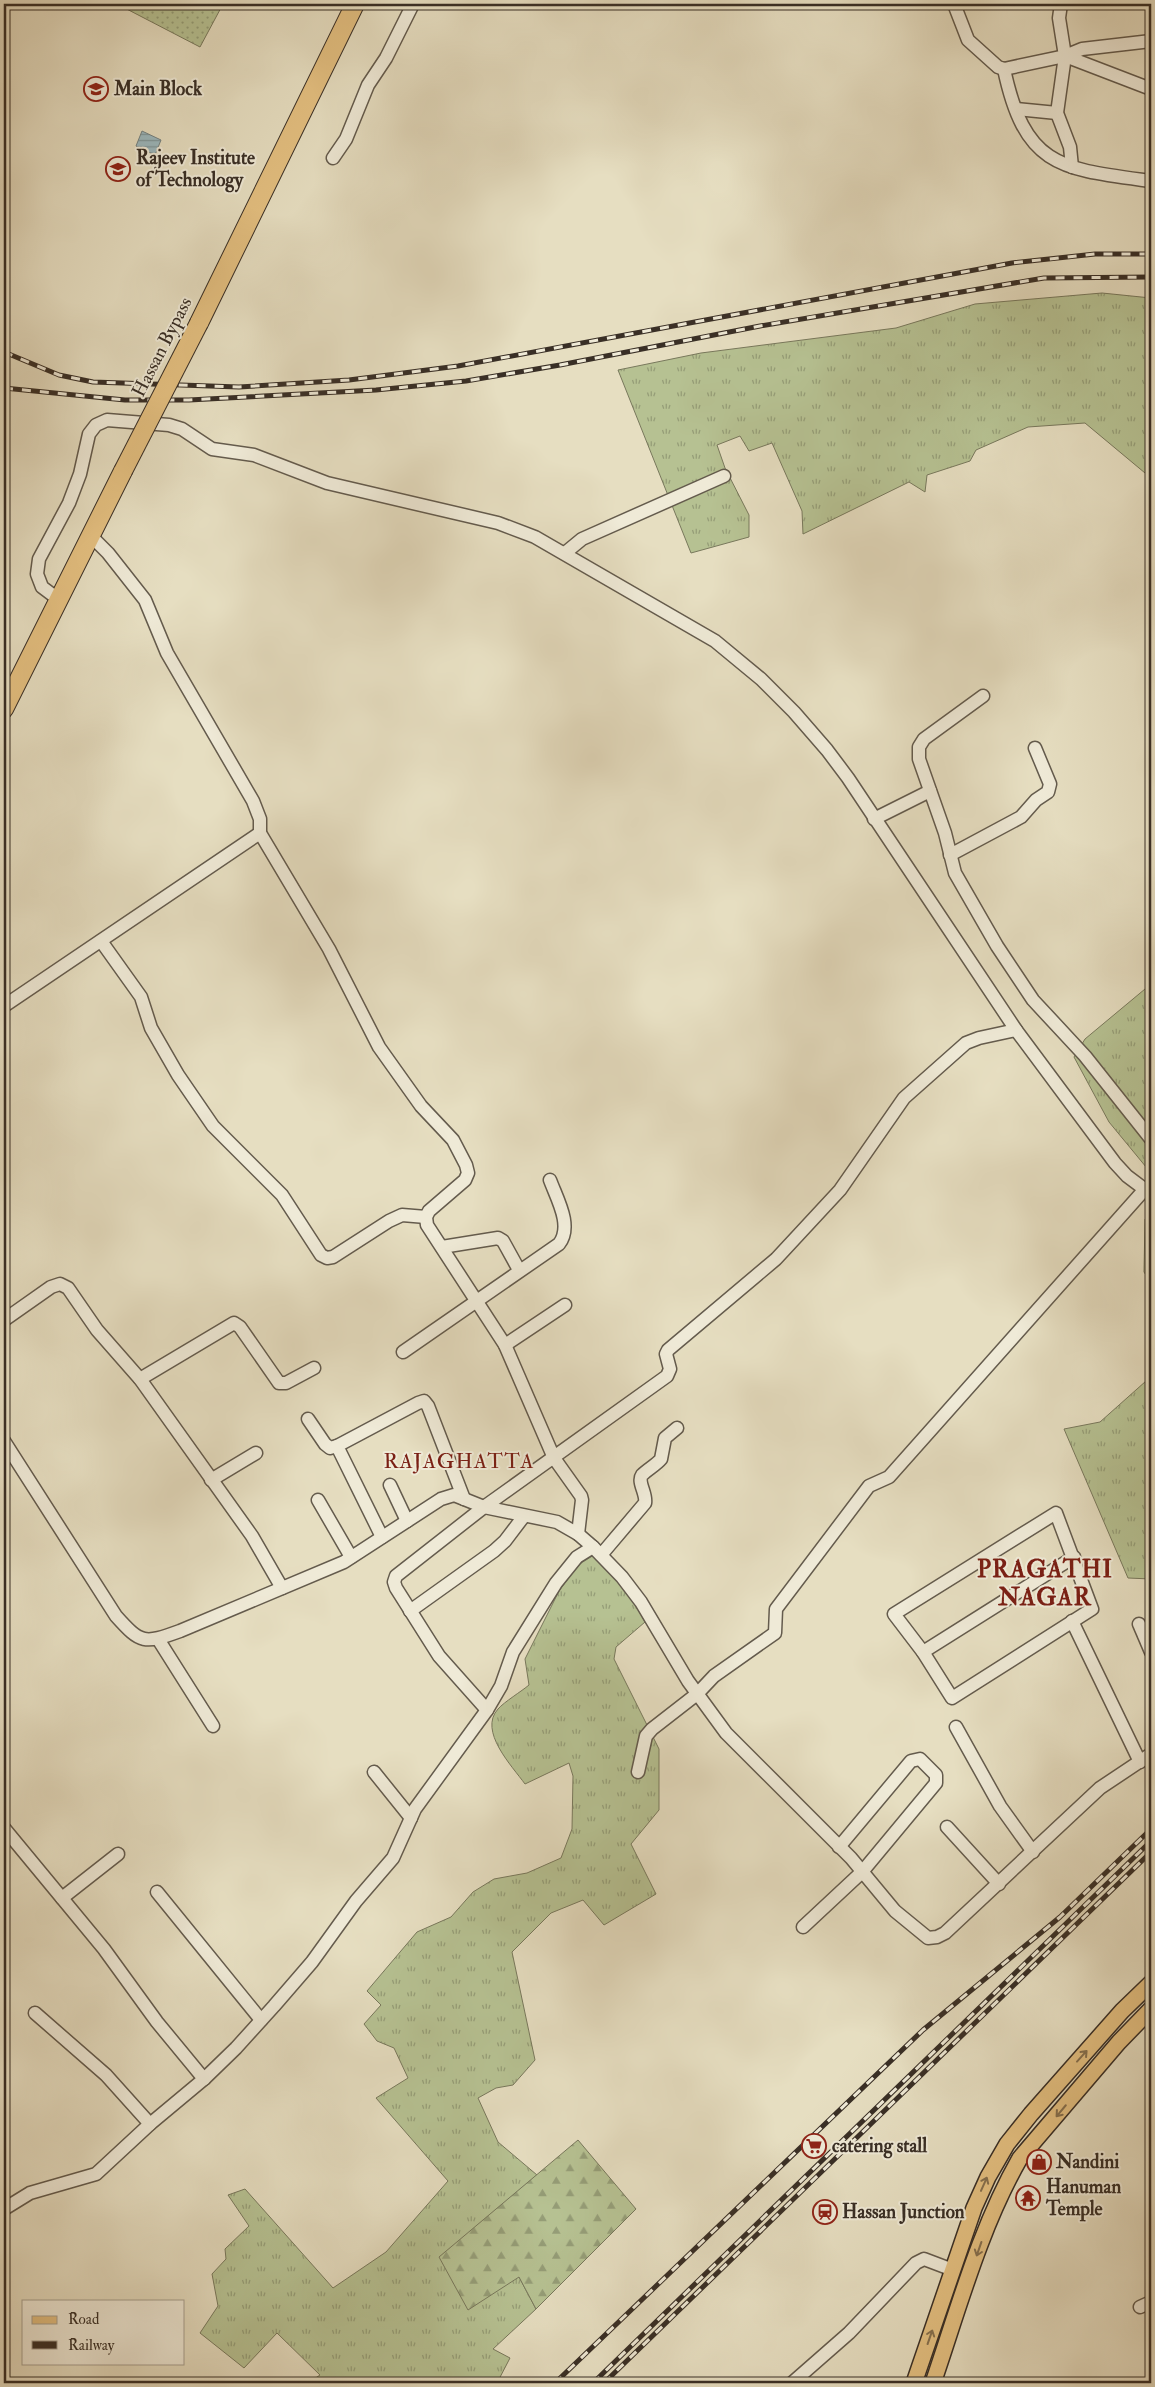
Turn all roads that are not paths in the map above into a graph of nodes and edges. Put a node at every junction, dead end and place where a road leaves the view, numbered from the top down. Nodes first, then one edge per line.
1 (355, 4) edge
2 (413, 4) edge
3 (954, 4) edge
4 (1061, 4) edge
5 (1151, 42) edge
6 (1065, 56) junction
7 (1004, 69) junction
8 (1151, 89) edge
9 (1016, 109) junction
10 (1057, 113) junction
11 (333, 158) dead end
12 (1072, 167) junction
13 (1151, 181) edge
14 (724, 476) dead end
15 (90, 535) junction
16 (565, 553) junction
17 (58, 599) junction
18 (983, 696) dead end
19 (4, 709) edge
20 (1035, 748) dead end
21 (930, 791) junction
22 (874, 819) junction
23 (260, 833) junction
24 (950, 856) junction
25 (101, 941) junction
26 (4, 1006) edge
27 (1016, 1030) junction
28 (1151, 1139) edge
29 (550, 1180) dead end
30 (1148, 1192) edge
31 (426, 1218) junction
32 (442, 1247) junction
33 (520, 1270) junction
34 (478, 1301) junction
35 (565, 1305) dead end
36 (4, 1320) edge
37 (505, 1345) junction
38 (403, 1352) dead end
39 (314, 1368) dead end
40 (140, 1379) junction
41 (308, 1419) dead end
42 (677, 1428) dead end
43 (4, 1441) edge
44 (338, 1446) junction
45 (256, 1453) dead end
46 (554, 1458) junction
47 (211, 1480) junction
48 (390, 1485) dead end
49 (464, 1499) junction
50 (318, 1500) dead end
51 (484, 1507) junction
52 (524, 1516) junction
53 (407, 1521) junction
54 (578, 1534) junction
55 (382, 1537) junction
56 (597, 1551) junction
57 (351, 1557) junction
58 (1074, 1557) junction
59 (282, 1588) junction
60 (410, 1611) junction
61 (1072, 1621) junction
62 (1139, 1624) dead end
63 (158, 1639) junction
64 (923, 1652) junction
65 (1151, 1652) edge
66 (697, 1694) junction
67 (487, 1710) junction
68 (213, 1726) dead end
69 (956, 1727) dead end
70 (1151, 1754) edge
71 (1140, 1762) junction
72 (374, 1772) dead end
73 (638, 1772) dead end
74 (411, 1818) junction
75 (947, 1827) dead end
76 (4, 1828) edge
77 (839, 1846) junction
78 (1033, 1852) junction
79 (118, 1854) dead end
80 (862, 1872) junction
81 (999, 1884) junction
82 (157, 1892) dead end
83 (62, 1898) junction
84 (804, 1926) dead end
85 (1151, 1983) edge
86 (1151, 2008) edge
87 (35, 2014) dead end
88 (261, 2020) junction
89 (1107, 2028) junction
90 (1119, 2042) junction
91 (204, 2079) junction
92 (150, 2124) junction
93 (974, 2208) junction
94 (4, 2209) edge
95 (991, 2216) junction
96 (953, 2270) junction
97 (792, 2383) edge
98 (914, 2383) edge
99 (933, 2383) edge

1 - 15 highway, Hassan Bypass, bridge
2 - 11 street
3 - 7 street
4 - 6 street
5 - 6 street
6 - 7 street
6 - 8 street
6 - 10 street
7 - 9 street
9 - 10 street
9 - 12 street
10 - 12 street
12 - 13 street
14 - 16 street
15 - 17 highway, Hassan Bypass
15 - 23 street
16 - 17 street
16 - 22 street
17 - 19 highway, Hassan Bypass
18 - 21 street
20 - 24 street
21 - 22 street
21 - 24 street
22 - 27 street
23 - 25 street
23 - 31 street
24 - 28 street
25 - 26 street
25 - 31 street
27 - 30 street
27 - 46 street
29 - 33 street
30 - 66 street
31 - 32 street
32 - 33 street
32 - 34 street
33 - 34 street
34 - 37 street
34 - 38 street
35 - 37 street
36 - 40 street
37 - 46 street
39 - 40 street
40 - 47 street
41 - 44 street
42 - 56 street
43 - 63 street
44 - 49 street
44 - 55 street
45 - 47 street
46 - 51 street
46 - 54 street
47 - 59 street
48 - 53 street
49 - 51 street
49 - 53 street
50 - 57 street
51 - 52 street
51 - 60 street
52 - 54 street
52 - 60 street
53 - 55 street
54 - 56 street
55 - 57 street
56 - 66 street
56 - 67 street
57 - 59 street
58 - 61 street
58 - 64 street
58 - 64 street
59 - 63 street
60 - 67 street
61 - 64 street
61 - 71 street
62 - 65 street
63 - 68 street
66 - 73 street
66 - 77 street
67 - 74 street
69 - 78 street
70 - 71 street
71 - 78 street
72 - 74 street
74 - 88 street
75 - 81 street
76 - 83 street
77 - 80 street
77 - 80 street
78 - 81 street
79 - 83 street
80 - 81 street
80 - 84 street
82 - 88 street
83 - 91 street
85 - 89 main road
86 - 90 main road
87 - 92 street
88 - 91 street
89 - 90 main road
93 -> 89 main road
90 -> 95 main road
91 - 92 street
92 - 94 street
93 - 95 main road
93 - 96 main road
95 -> 99 main road
96 - 97 street
98 -> 96 main road

